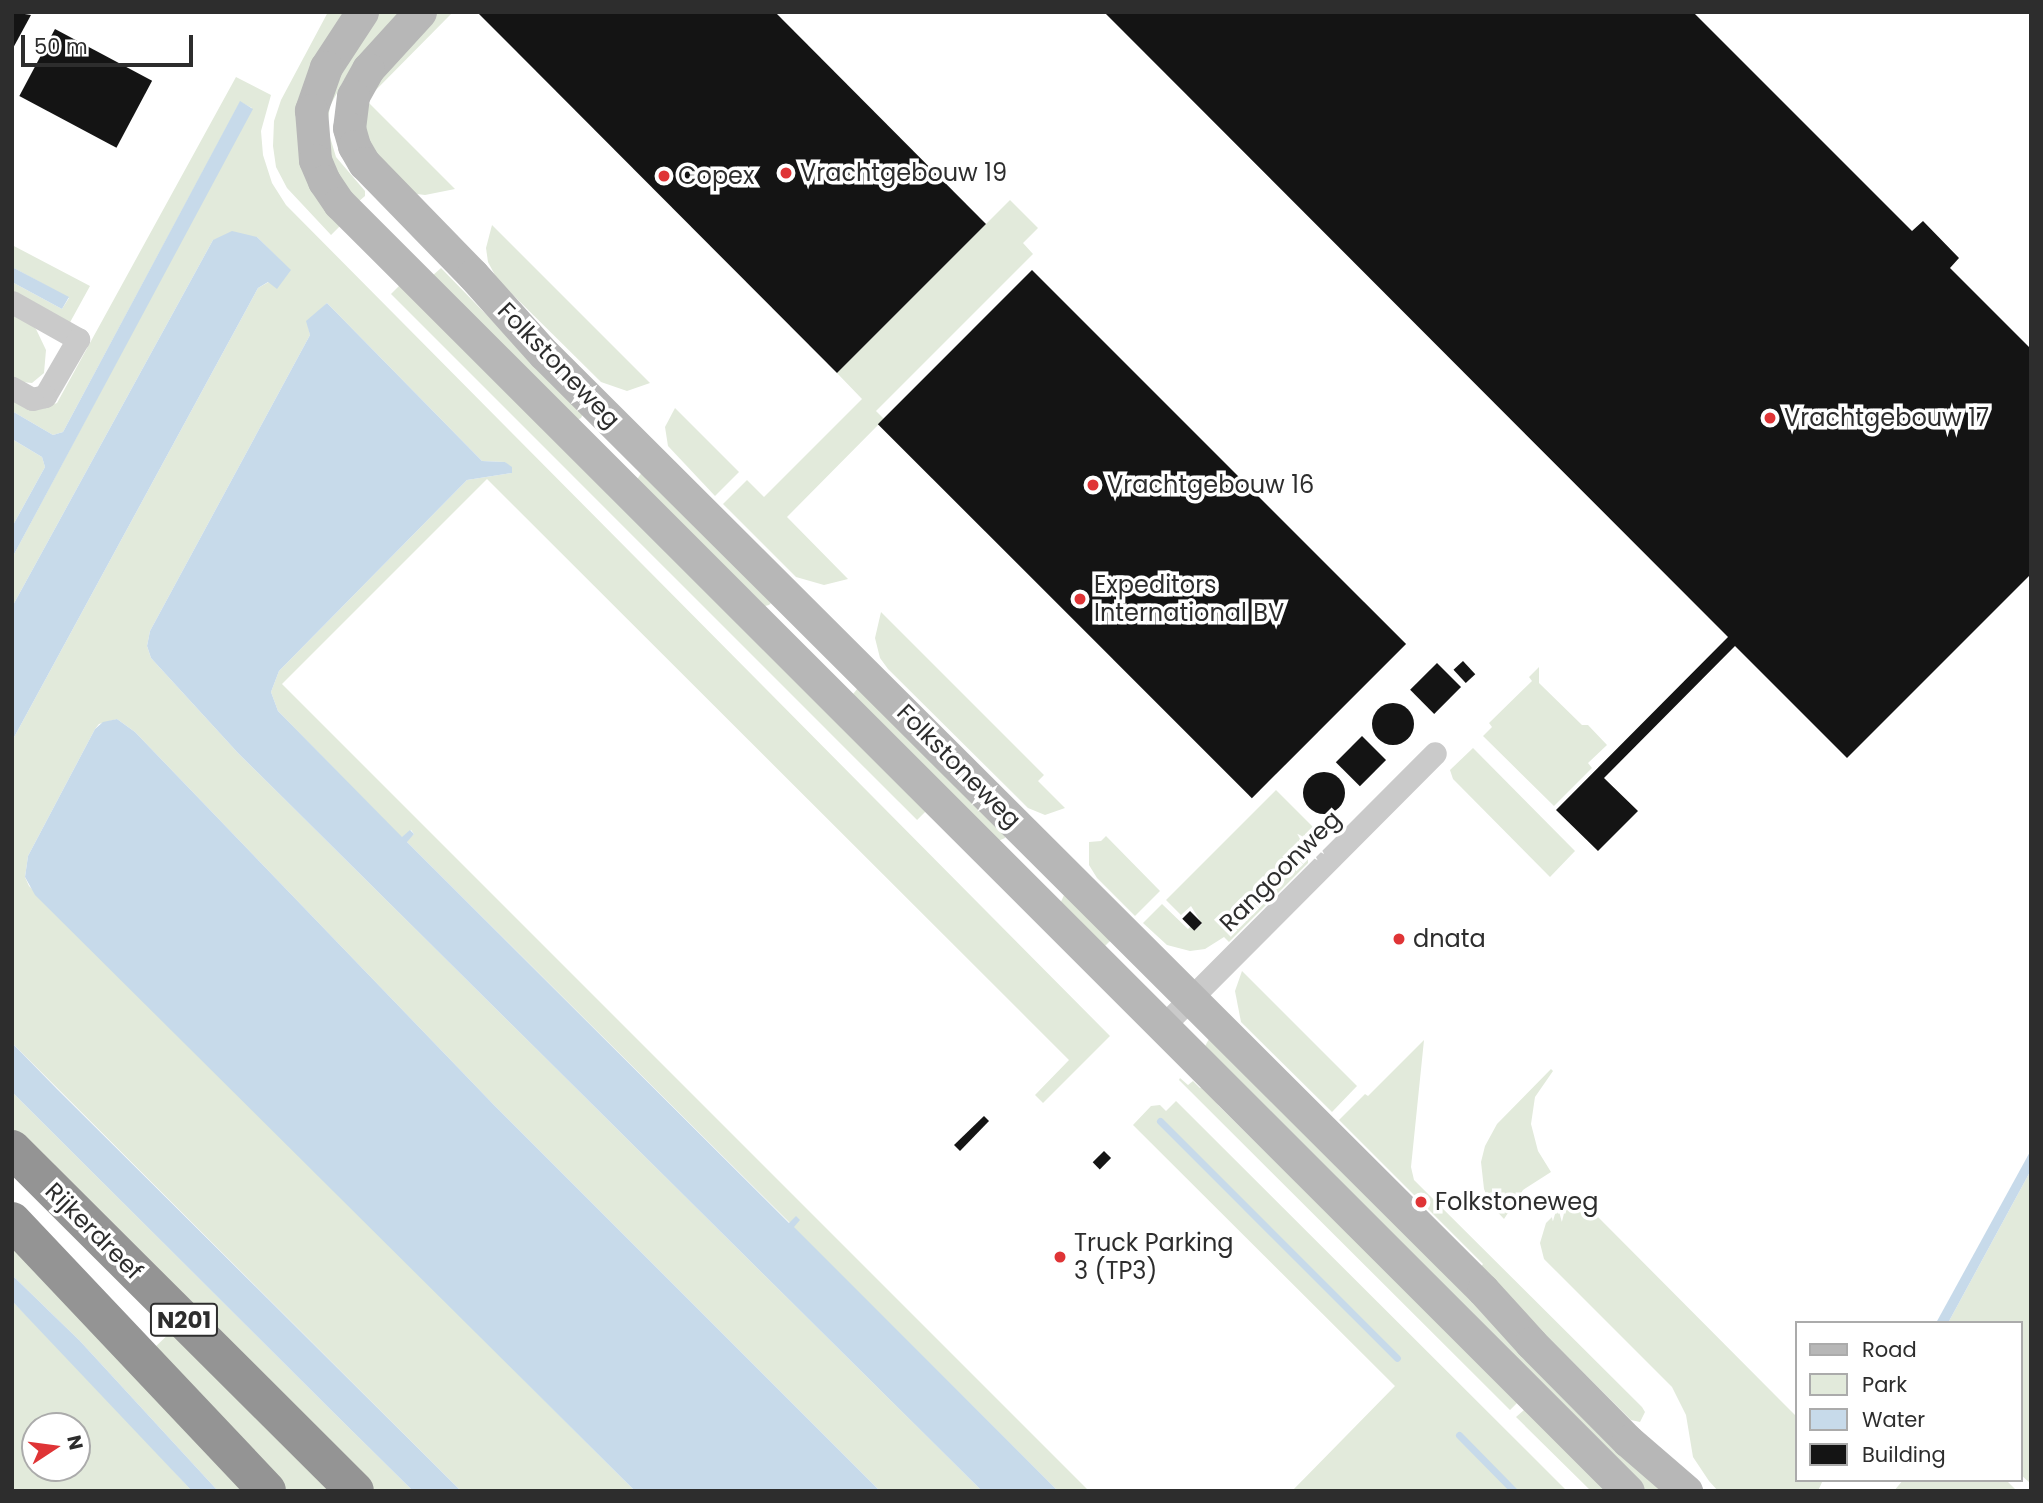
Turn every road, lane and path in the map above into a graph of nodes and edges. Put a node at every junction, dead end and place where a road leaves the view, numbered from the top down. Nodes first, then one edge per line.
1 (362, 12) edge
2 (420, 12) edge
3 (12, 302) edge
4 (12, 388) edge
5 (1435, 753) dead end
6 (1191, 998) junction
7 (1163, 1026) junction
8 (12, 1149) edge
9 (12, 1221) edge
10 (267, 1491) edge
11 (355, 1491) edge
12 (1628, 1491) edge
13 (1686, 1491) edge

1 - 7 street, Folkstoneweg
2 - 6 street, Folkstoneweg
3 - 4 street
5 - 6 street, Rangoonweg
6 - 7 street, Rangoonweg
6 - 13 street, Folkstoneweg
7 - 12 street, Folkstoneweg
8 - 11 highway, Rijkerdreef / N201
9 - 10 highway, Rijkerdreef / N201

